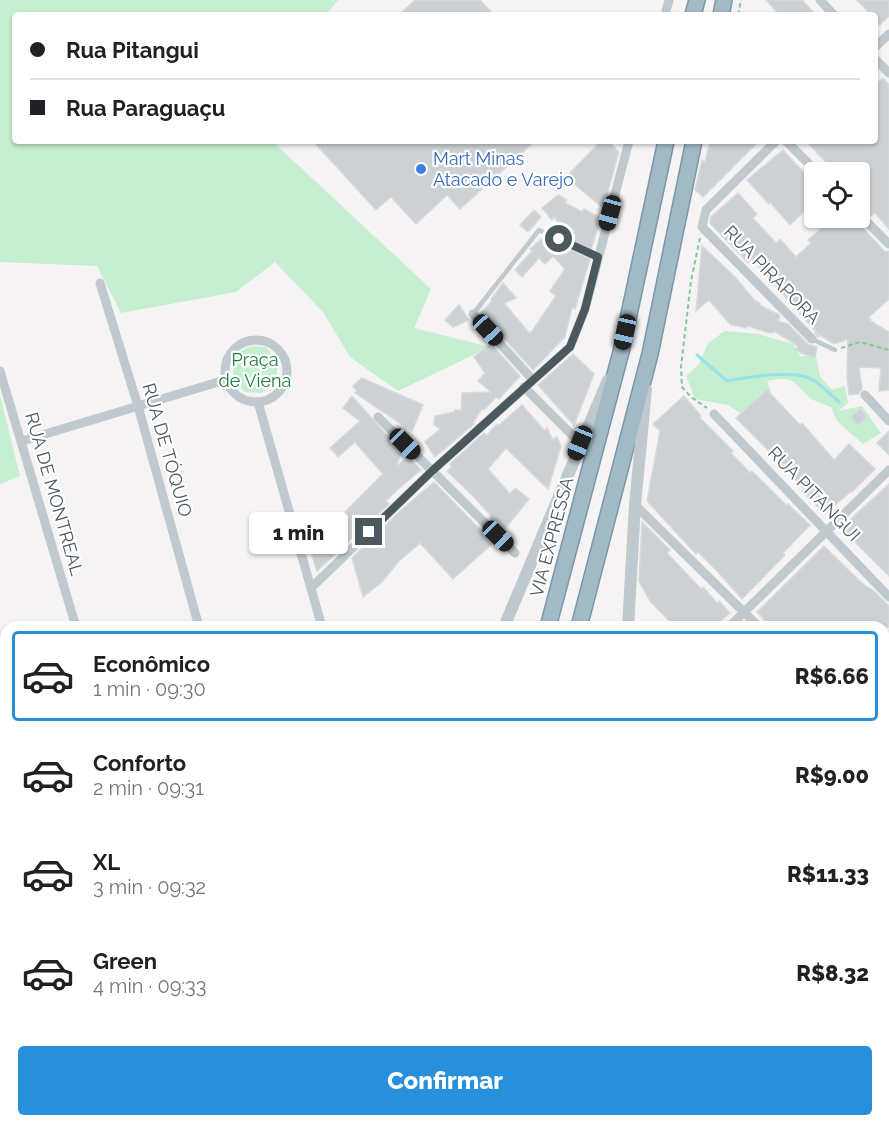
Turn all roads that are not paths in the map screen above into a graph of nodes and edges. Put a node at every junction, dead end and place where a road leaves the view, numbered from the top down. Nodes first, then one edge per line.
1 (820, 0) edge
2 (831, 12) edge
3 (889, 34) edge
4 (878, 44) edge
5 (878, 62) edge
6 (889, 73) edge
7 (626, 144) edge
8 (665, 144) edge
9 (693, 144) edge
10 (773, 144) edge
11 (789, 144) edge
12 (807, 162) edge
13 (870, 225) edge
14 (889, 244) edge
15 (598, 257) junction
16 (100, 283) dead end
17 (473, 314) joint
18 (812, 339) joint
19 (835, 350) road end
20 (621, 352) junction
21 (650, 354) junction
22 (0, 371) edge
23 (225, 380) junction
24 (533, 380) junction
25 (524, 387) junction
26 (865, 396) dead end
27 (258, 402) junction
28 (138, 406) junction
29 (714, 414) road end
30 (378, 417) dead end
31 (889, 421) edge
32 (22, 441) junction
33 (580, 443) junction
34 (889, 470) edge
35 (432, 471) junction
36 (635, 505) junction
37 (827, 532) junction
38 (515, 553) dead end
39 (311, 588) junction
40 (889, 597) edge
41 (744, 612) junction
42 (74, 621) edge
43 (197, 621) edge
44 (320, 621) edge
45 (506, 621) edge
46 (550, 621) edge
47 (581, 621) edge
48 (628, 621) edge
49 (735, 621) edge
50 (753, 621) edge

1 - 2 street
3 - 4 street
5 - 6 street
7 - 15 street
8 - 20 highway, VIA EXPRESSA
9 - 21 highway
10 - 18 street, RUA PIRAPORA
11 - 12 street
13 - 14 street
15 - 17 lane
15 - 24 street
16 - 28 street, RUA DE TÓQUIO
17 - 24 street
18 - 19 lane, RUA PIRAPORA
20 - 33 street
20 - 46 highway, VIA EXPRESSA
21 - 36 street
21 - 47 highway
22 - 32 street, RUA DE MONTREAL
23 - 27 street
23 - 27 street
23 - 28 street
24 - 25 street
25 - 33 street
25 - 35 street
26 - 31 street
27 - 39 street
28 - 32 street
28 - 43 street, RUA DE TÓQUIO
29 - 37 street, RUA PITANGUI
30 - 35 street
32 - 42 street, RUA DE MONTREAL
33 - 45 street
34 - 37 street
35 - 38 street
35 - 39 street
36 - 41 street
36 - 48 street
37 - 40 street, RUA PITANGUI
37 - 41 street
39 - 44 street
41 - 49 street
41 - 50 street

